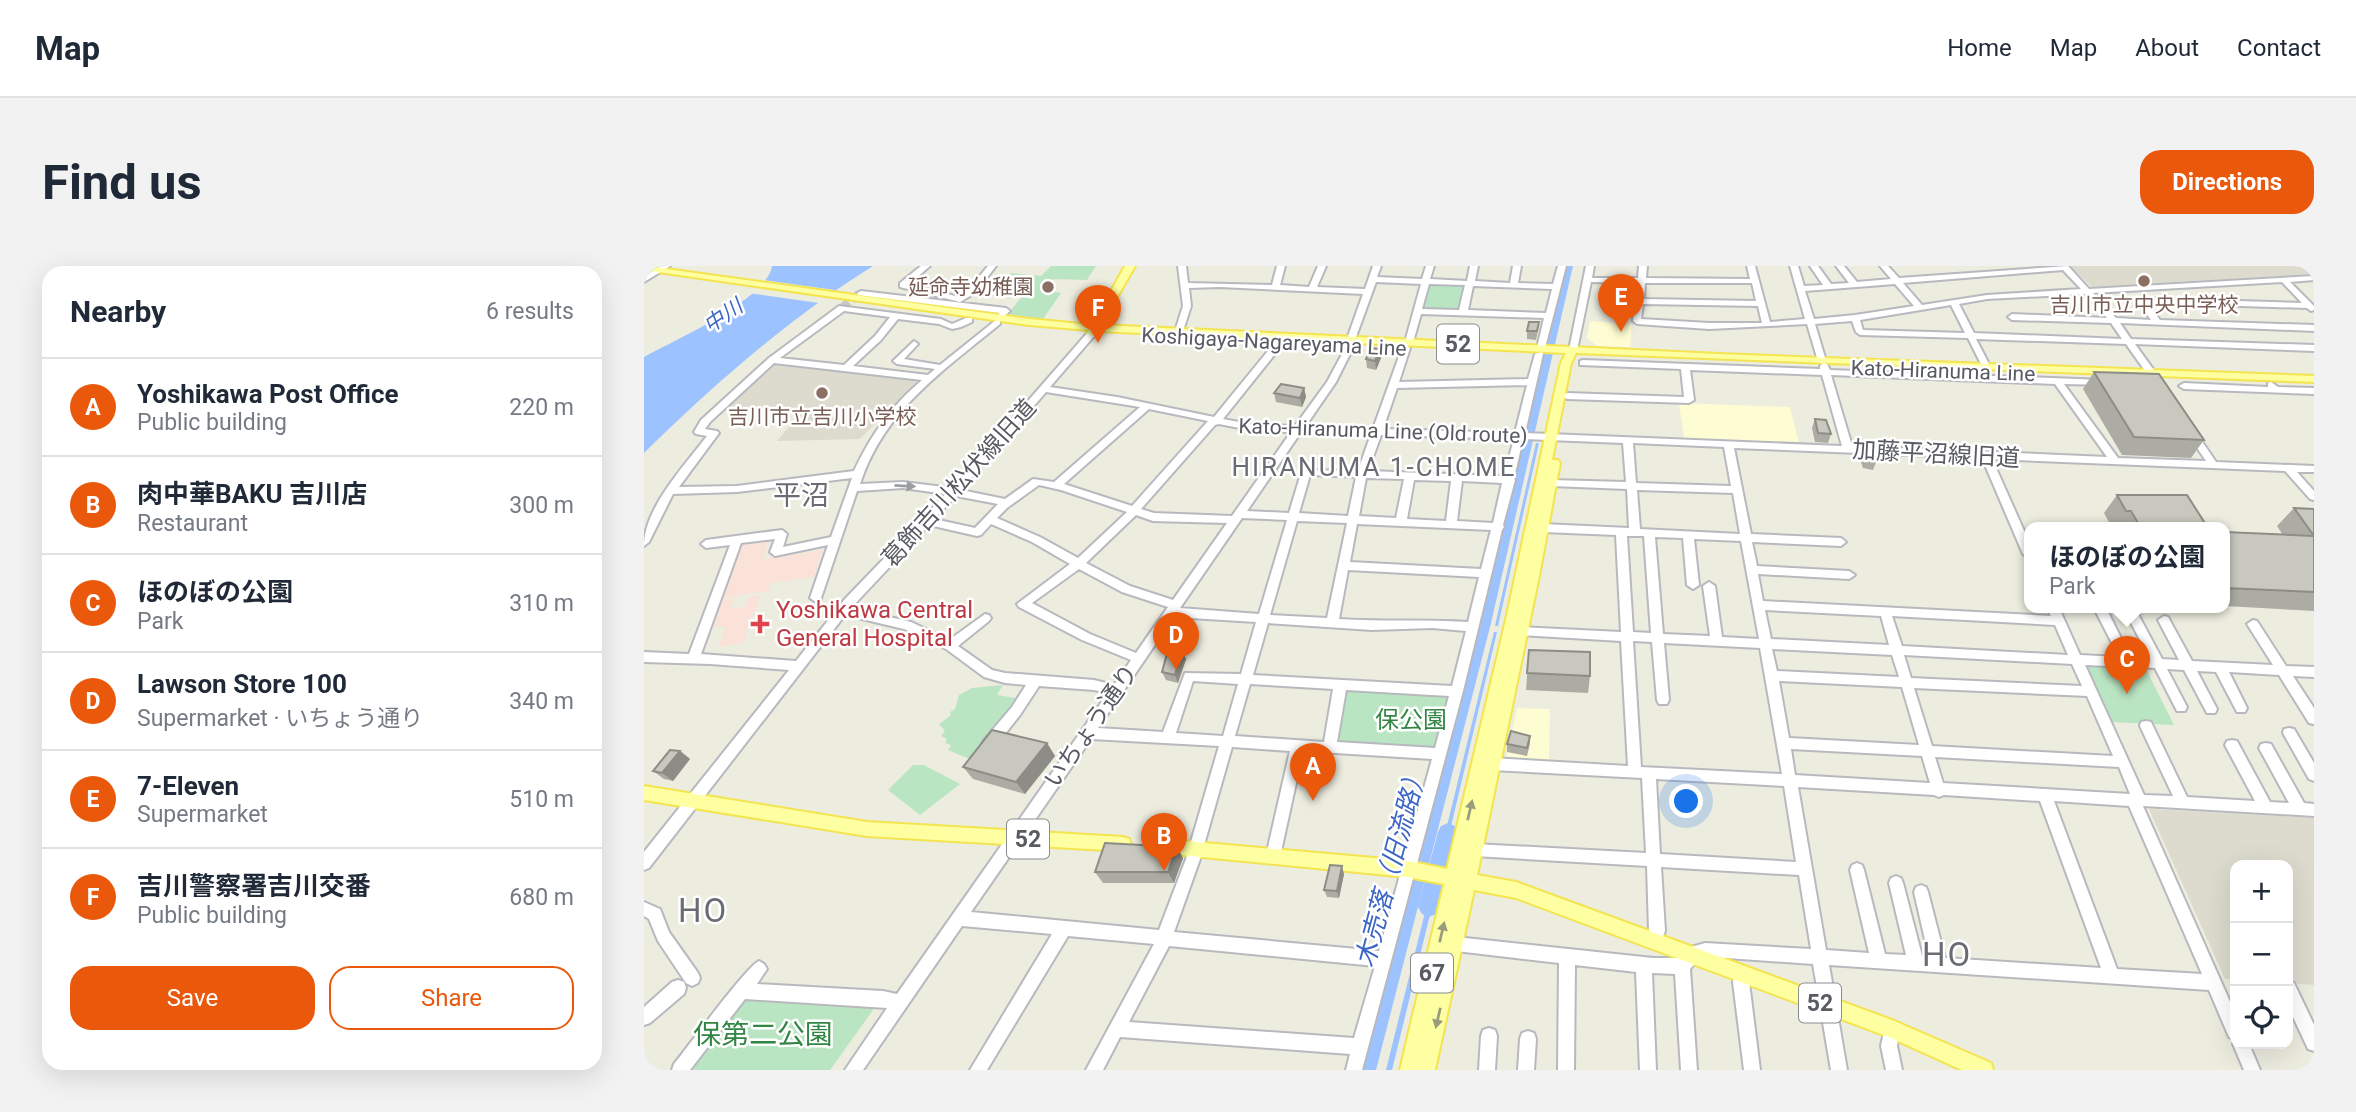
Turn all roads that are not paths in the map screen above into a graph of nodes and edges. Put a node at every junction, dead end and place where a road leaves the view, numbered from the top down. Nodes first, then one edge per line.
1 (926, 266) edge
2 (992, 266) edge
3 (1130, 266) edge
4 (1182, 266) edge
5 (1280, 266) edge
6 (1322, 266) edge
7 (1377, 266) edge
8 (1430, 266) edge
9 (1474, 266) edge
10 (1517, 266) edge
11 (1562, 266) edge
12 (1590, 266) edge
13 (1643, 266) edge
14 (1751, 266) edge
15 (1794, 266) edge
16 (1814, 266) edge
17 (1840, 266) edge
18 (1884, 266) edge
19 (2065, 266) edge
20 (644, 267) edge
21 (2018, 268) edge
22 (659, 272) edge
23 (2314, 278) edge
24 (1372, 279) junction
25 (644, 280) edge
26 (1587, 280) junction
27 (2284, 280) junction
28 (1426, 281) junction
29 (1641, 281) junction
30 (1755, 281) junction
31 (1897, 281) junction
32 (1470, 283) junction
33 (1514, 285) junction
34 (1855, 285) junction
35 (1185, 286) junction
36 (1275, 287) junction
37 (1557, 287) junction
38 (1829, 287) junction
39 (1801, 289) junction
40 (1312, 290) junction
41 (1368, 292) junction
42 (2090, 292) junction
43 (861, 293) tunnel mouth
44 (839, 298) junction
45 (1639, 301) junction
46 (957, 302) junction
47 (1954, 303) junction
48 (1761, 304) junction
49 (1920, 308) junction
50 (2311, 308) edge
51 (1418, 311) junction
52 (1464, 313) junction
53 (896, 316) junction
54 (1548, 316) junction
55 (1854, 318) junction
56 (969, 320) junction
57 (998, 320) junction
58 (2115, 321) junction
59 (1810, 322) junction
60 (2157, 323) junction
61 (1767, 325) junction
62 (2314, 328) edge
63 (1094, 331) junction
64 (1179, 331) junction
65 (1970, 335) junction
66 (2024, 337) junction
67 (1280, 342) junction
68 (1350, 342) junction
69 (2129, 342) junction
70 (915, 344) dead end
71 (1407, 345) junction
72 (2314, 348) edge
73 (1541, 352) junction
74 (1568, 353) junction
75 (772, 360) junction
76 (1583, 363) dead end
77 (1721, 366) junction
78 (847, 367) junction
79 (1824, 367) junction
80 (943, 368) junction
81 (1685, 368) junction
82 (1989, 373) junction
83 (2153, 376) junction
84 (931, 377) junction
85 (2108, 377) junction
86 (2314, 379) edge
87 (1533, 382) junction
88 (2058, 382) junction
89 (1394, 385) junction
90 (2314, 385) edge
91 (2184, 386) dead end
92 (2272, 386) junction
93 (1044, 389) junction
94 (2162, 390) edge
95 (2314, 391) edge
96 (1567, 396) junction
97 (1147, 405) junction
98 (1214, 421) junction
99 (2184, 422) edge
100 (1297, 430) junction
101 (1377, 432) junction
102 (1521, 436) junction
103 (1550, 437) junction
104 (1628, 441) junction
105 (1729, 445) junction
106 (1848, 450) junction
107 (1986, 456) junction
108 (2115, 461) junction
109 (2213, 465) junction
110 (2288, 468) junction
111 (2314, 469) edge
112 (858, 474) junction
113 (1362, 474) junction
114 (1410, 476) junction
115 (1457, 478) junction
116 (1510, 480) junction
117 (1550, 483) junction
118 (1056, 485) junction
119 (1631, 486) junction
120 (855, 488) junction
121 (1737, 490) junction
122 (673, 491) junction
123 (954, 492) junction
124 (2314, 497) edge
125 (1008, 503) junction
126 (1134, 511) junction
127 (1236, 517) junction
128 (1292, 517) junction
129 (989, 519) junction
130 (1353, 520) junction
131 (926, 521) junction
132 (1401, 522) junction
133 (1451, 524) junction
134 (1499, 527) junction
135 (1543, 528) junction
136 (1621, 532) junction
137 (1635, 533) junction
138 (1649, 533) junction
139 (1688, 535) junction
140 (1746, 538) junction
141 (737, 540) junction
142 (835, 540) junction
143 (644, 542) edge
144 (1841, 542) dead end
145 (2024, 543) edge
146 (706, 544) dead end
147 (1079, 563) junction
148 (1344, 566) junction
149 (1752, 570) junction
150 (1486, 573) junction
151 (1849, 575) dead end
152 (1693, 585) dead end
153 (1709, 586) dead end
154 (816, 598) dead end
155 (1759, 605) junction
156 (1172, 609) junction
157 (843, 610) junction
158 (1885, 611) junction
159 (2103, 613) edge
160 (2056, 615) edge
161 (2134, 617) dead end
162 (985, 618) dead end
163 (1262, 620) junction
164 (2164, 620) dead end
165 (1332, 623) junction
166 (2253, 624) dead end
167 (1472, 627) junction
168 (1521, 631) junction
169 (1628, 637) junction
170 (1658, 638) junction
171 (1717, 640) junction
172 (1766, 643) junction
173 (950, 646) junction
174 (1896, 650) junction
175 (644, 657) edge
176 (693, 658) junction
177 (1138, 658) junction
178 (2077, 659) junction
179 (2127, 662) junction
180 (2158, 664) junction
181 (2188, 665) junction
182 (798, 666) junction
183 (2220, 667) junction
184 (2283, 670) junction
185 (2314, 672) edge
186 (1772, 676) junction
187 (1244, 680) junction
188 (1035, 681) junction
189 (1906, 682) junction
190 (1340, 686) junction
191 (1116, 690) junction
192 (1457, 691) junction
193 (2090, 691) junction
194 (1663, 700) dead end
195 (2181, 707) dead end
196 (2241, 708) dead end
197 (2211, 709) dead end
198 (2314, 719) edge
199 (2146, 726) dead end
200 (1086, 733) junction
201 (2289, 733) dead end
202 (1167, 739) junction
203 (1227, 743) junction
204 (1783, 743) junction
205 (2232, 745) dead end
206 (1298, 746) junction
207 (1329, 748) junction
208 (2266, 748) dead end
209 (1927, 751) junction
210 (982, 753) edge
211 (1439, 754) junction
212 (2122, 762) junction
213 (1492, 764) junction
214 (1642, 774) junction
215 (2314, 775) edge
216 (1790, 782) junction
217 (1938, 791) junction
218 (644, 793) edge
219 (2046, 797) junction
220 (2137, 801) junction
221 (692, 802) junction
222 (2183, 802) junction
223 (2266, 807) junction
224 (2307, 810) edge
225 (1013, 838) junction
226 (1197, 849) junction
227 (1474, 850) junction
228 (1273, 856) junction
229 (1655, 861) junction
230 (644, 863) edge
231 (1804, 869) junction
232 (1411, 870) junction
233 (1857, 870) dead end
234 (1455, 877) junction
235 (1896, 883) dead end
236 (1921, 891) dead end
237 (644, 909) edge
238 (957, 918) junction
239 (1064, 929) junction
240 (1164, 939) junction
241 (1654, 942) junction
242 (1456, 944) junction
243 (1567, 957) junction
244 (1819, 957) junction
245 (1384, 959) junction
246 (1685, 960) junction
247 (1879, 962) junction
248 (1916, 964) junction
249 (1644, 965) junction
250 (1939, 966) junction
251 (759, 969) dead end
252 (1743, 975) junction
253 (2112, 976) junction
254 (692, 978) dead end
255 (2214, 983) junction
256 (678, 988) dead end
257 (741, 991) junction
258 (2293, 999) edge
259 (898, 1002) junction
260 (1828, 1006) junction
261 (644, 1017) edge
262 (2230, 1020) edge
263 (1115, 1029) junction
264 (1892, 1030) junction
265 (1489, 1036) dead end
266 (1528, 1039) dead end
267 (2314, 1043) edge
268 (1360, 1047) junction
269 (2243, 1049) edge
270 (680, 1070) edge
271 (853, 1070) edge
272 (978, 1070) edge
273 (1094, 1070) edge
274 (1354, 1070) edge
275 (1409, 1070) edge
276 (1426, 1070) edge
277 (1487, 1070) edge
278 (1527, 1070) edge
279 (1566, 1070) edge
280 (1648, 1070) edge
281 (1689, 1070) edge
282 (1752, 1070) edge
283 (1839, 1070) edge
284 (1894, 1070) edge
285 (1983, 1070) edge
286 (2252, 1070) edge

1 - 46 street
2 - 46 street
3 - 63 main road
4 - 35 street
5 - 36 street
6 - 40 street
7 - 24 street, いちょう通り
8 - 28 street
9 - 32 street
10 - 33 street
11 - 37 street
12 - 26 street
13 - 29 street
14 - 30 street
15 - 39 street
16 - 38 street
17 - 34 street
18 - 31 street
19 - 21 street
19 - 42 street
20 - 22 main road, Koshigaya-Nagareyama Line / 52
21 - 31 street
22 - 25 street
22 - 44 main road, Koshigaya-Nagareyama Line / 52
23 - 27 street
24 - 28 street
24 - 41 street, いちょう通り
26 - 29 street
26 - 74 street
27 - 42 street
27 - 50 street
28 - 32 street
28 - 51 street
29 - 30 street
29 - 45 street
30 - 48 street
31 - 34 street
31 - 49 street
32 - 33 street
32 - 52 street
33 - 37 street
34 - 38 street
35 - 36 street
35 - 64 street
36 - 40 street
37 - 54 street
38 - 39 street
39 - 59 street
40 - 41 street
41 - 68 street, いちょう通り
42 - 47 street
42 - 58 street
43 - 46 street
44 - 56 main road, Koshigaya-Nagareyama Line / 52
44 - 57 main road, Koshigaya-Nagareyama Line / 52
45 - 48 street
45 - 61 street
46 - 57 street
47 - 49 street
47 - 65 street
48 - 61 street
49 - 55 street
50 - 60 street
51 - 52 street
51 - 71 street
52 - 54 street
53 - 56 street
53 - 75 street
53 - 78 street
54 - 73 street
55 - 59 street
55 - 65 street
56 - 57 main road, Koshigaya-Nagareyama Line / 52
57 - 63 main road, Koshigaya-Nagareyama Line / 52
57 - 80 street
58 - 60 street
58 - 66 street
58 - 69 street
59 - 61 street
59 - 79 street
60 - 62 street
63 - 64 main road, Koshigaya-Nagareyama Line / 52
63 - 67 main road, Koshigaya-Nagareyama Line / 52
63 - 93 street, 葛飾吉川松伏線旧道
64 - 68 main road, Koshigaya-Nagareyama Line / 52
65 - 66 street
65 - 82 street
66 - 69 street
67 - 68 main road, Koshigaya-Nagareyama Line / 52
67 - 98 street
68 - 71 main road, Koshigaya-Nagareyama Line / 52
68 - 100 street, いちょう通り
69 - 72 street
69 - 83 street
70 - 80 street
71 - 73 main road, Koshigaya-Nagareyama Line / 52
71 - 89 street
73 - 74 main road, Koshigaya-Nagareyama Line / 52
73 - 87 street
74 - 77 main road, Kato-Hiranuma Line
74 - 79 main road, Kato-Hiranuma Line
74 - 96 main road
74 - 103 main road
75 - 78 street
75 - 122 street
76 - 81 street
77 - 79 main road, Kato-Hiranuma Line
77 - 81 street
78 - 84 street
79 - 82 main road, Kato-Hiranuma Line
79 - 106 street
80 - 84 street
81 - 96 street
82 - 83 main road, Kato-Hiranuma Line
82 - 85 main road, Kato-Hiranuma Line
82 - 88 street
83 - 85 main road, Kato-Hiranuma Line
83 - 86 main road, Kato-Hiranuma Line
83 - 92 main road, Kato-Hiranuma Line
83 - 94 street
84 - 112 street
85 - 88 street
87 - 89 street
87 - 102 street
88 - 108 street
89 - 101 street
90 - 92 main road, Kato-Hiranuma Line
91 - 92 street
92 - 95 street
93 - 97 street, Kato-Hiranuma Line (Old route)
93 - 123 street, 葛飾吉川松伏線旧道
96 - 103 main road
97 - 98 street, Kato-Hiranuma Line (Old route)
97 - 118 street
98 - 100 street, Kato-Hiranuma Line (Old route)
98 - 126 street
99 - 109 street
100 - 101 street, Kato-Hiranuma Line (Old route)
100 - 127 street, いちょう通り
101 - 102 street, Kato-Hiranuma Line (Old route)
101 - 113 street
102 - 103 street, Kato-Hiranuma Line (Old route)
102 - 116 street
103 - 104 street, 加藤平沼線旧道
103 - 117 main road
234 -> 103 main road
104 - 105 street, 加藤平沼線旧道
104 - 119 street
105 - 106 street, 加藤平沼線旧道
105 - 121 street
106 - 107 street, 加藤平沼線旧道
107 - 108 street, 加藤平沼線旧道
107 - 145 street
108 - 109 street, 加藤平沼線旧道
109 - 110 street, 加藤平沼線旧道
110 - 111 street, 加藤平沼線旧道
110 - 124 street
112 - 120 street
112 - 122 street
113 - 114 street
113 - 128 street
113 - 130 street
114 - 115 street
114 - 132 street
115 - 116 street
115 - 133 street
116 - 134 street
117 - 119 street
117 - 135 main road
118 - 125 street
118 - 126 street
119 - 121 street
119 - 137 street
120 -> 123 street
120 - 142 street
121 - 140 street
122 - 143 street
123 - 125 street
123 - 131 street, 葛飾吉川松伏線旧道
125 - 129 street
126 - 127 street
126 - 147 street
127 - 128 street
127 - 156 street, いちょう通り
128 - 130 street
128 - 163 street
129 - 131 street
129 - 147 street
130 - 132 street
130 - 148 street
131 - 157 street, 葛飾吉川松伏線旧道
132 - 133 street
133 - 134 street
134 - 150 street
135 - 136 street
135 - 168 main road
136 - 137 street
136 - 169 street
137 - 138 street
138 - 139 street
138 - 170 street
139 - 140 street
139 - 152 street
140 - 144 street
140 - 149 street
141 - 142 street
141 - 146 street
141 - 176 street
142 - 154 street
147 - 156 street
147 - 177 street
148 - 150 street
148 - 165 street
149 - 151 street
149 - 155 street
150 - 167 street
153 - 171 street
155 - 158 street
155 - 172 street
156 - 163 street
156 - 177 street, いちょう通り
157 - 173 street
157 - 182 street, 葛飾吉川松伏線旧道
158 - 160 street
158 - 174 street
159 - 179 street
160 - 178 street
161 - 180 street
162 - 173 street
163 - 165 street
163 - 187 street
164 - 181 street
165 - 167 street
166 - 184 street
167 - 192 street
168 - 169 street
168 - 213 main road
169 - 170 street
169 - 214 street
170 - 171 street
170 - 194 street
171 - 172 street
172 - 174 street
172 - 186 street
173 - 188 street
174 - 178 street
174 - 189 street
175 - 176 street
176 - 182 street
177 - 191 street, いちょう通り
178 - 179 street
178 - 193 street
179 - 180 street
180 - 181 street
180 - 195 street
181 - 183 street
181 - 197 street
182 - 221 street, 葛飾吉川松伏線旧道
183 - 184 street
183 - 196 street
184 - 185 street
184 - 198 street
186 - 189 street
186 - 204 street
187 - 190 street
187 - 202 street
187 - 203 street
188 - 191 street
188 - 210 street
189 - 193 street
189 - 209 street
190 - 192 street
190 - 207 street
191 - 200 street, いちょう通り
192 - 211 street
193 - 212 street
199 - 222 street
200 - 202 street
200 - 225 street, いちょう通り
201 - 215 street
202 - 203 street
203 - 206 street
203 - 226 street
204 - 209 street
204 - 216 street
205 - 223 street
206 - 207 street
206 - 228 street
207 - 211 street
208 - 224 street
209 - 212 street
209 - 217 street
211 - 232 street
212 - 220 street
213 - 214 street
213 - 227 main road
214 - 216 street
214 - 229 street
216 - 217 street
216 - 231 street
217 - 219 street
218 - 221 main road, 52
219 - 220 street
219 - 253 street
220 - 222 street
220 - 255 street
221 - 225 main road, 52
221 - 230 street, 葛飾吉川松伏線旧道
222 - 223 street
223 - 224 street
225 - 226 main road, 52
225 - 238 street, いちょう通り
226 - 228 main road, 52
226 - 240 street
227 - 229 street
227 - 234 main road
228 - 232 main road, 52
229 - 231 street
229 - 241 street
231 - 244 street
232 - 234 main road, 52
232 - 245 street
233 - 247 street
234 - 241 main road, 52
234 - 242 main road, 67
275 -> 234 main road, 67
235 - 248 street
236 - 250 street
237 - 254 street
238 - 239 street
238 - 259 street, いちょう通り
239 - 240 street
239 - 272 street
240 - 245 street
240 - 263 street
241 - 246 main road, 52
242 - 243 street
242 -> 276 main road, 67
243 - 249 street
243 - 279 street
244 - 246 street
244 - 247 street
244 - 260 street
245 - 268 street
246 - 249 street
246 - 252 main road, 52
246 - 281 street
247 - 248 street
248 - 250 street
249 - 280 street
250 - 253 street
251 - 257 street
252 - 260 main road, 52
252 - 282 street
253 - 255 street
255 - 262 street
256 - 261 street
257 - 259 street
257 - 270 street
258 - 267 street
259 - 271 street, いちょう通り
260 - 264 main road, 52
260 - 283 street
263 - 268 street
263 - 273 street
264 - 284 street
264 - 285 main road, 52
265 - 277 street
266 - 278 street
268 - 274 street
269 - 286 street

